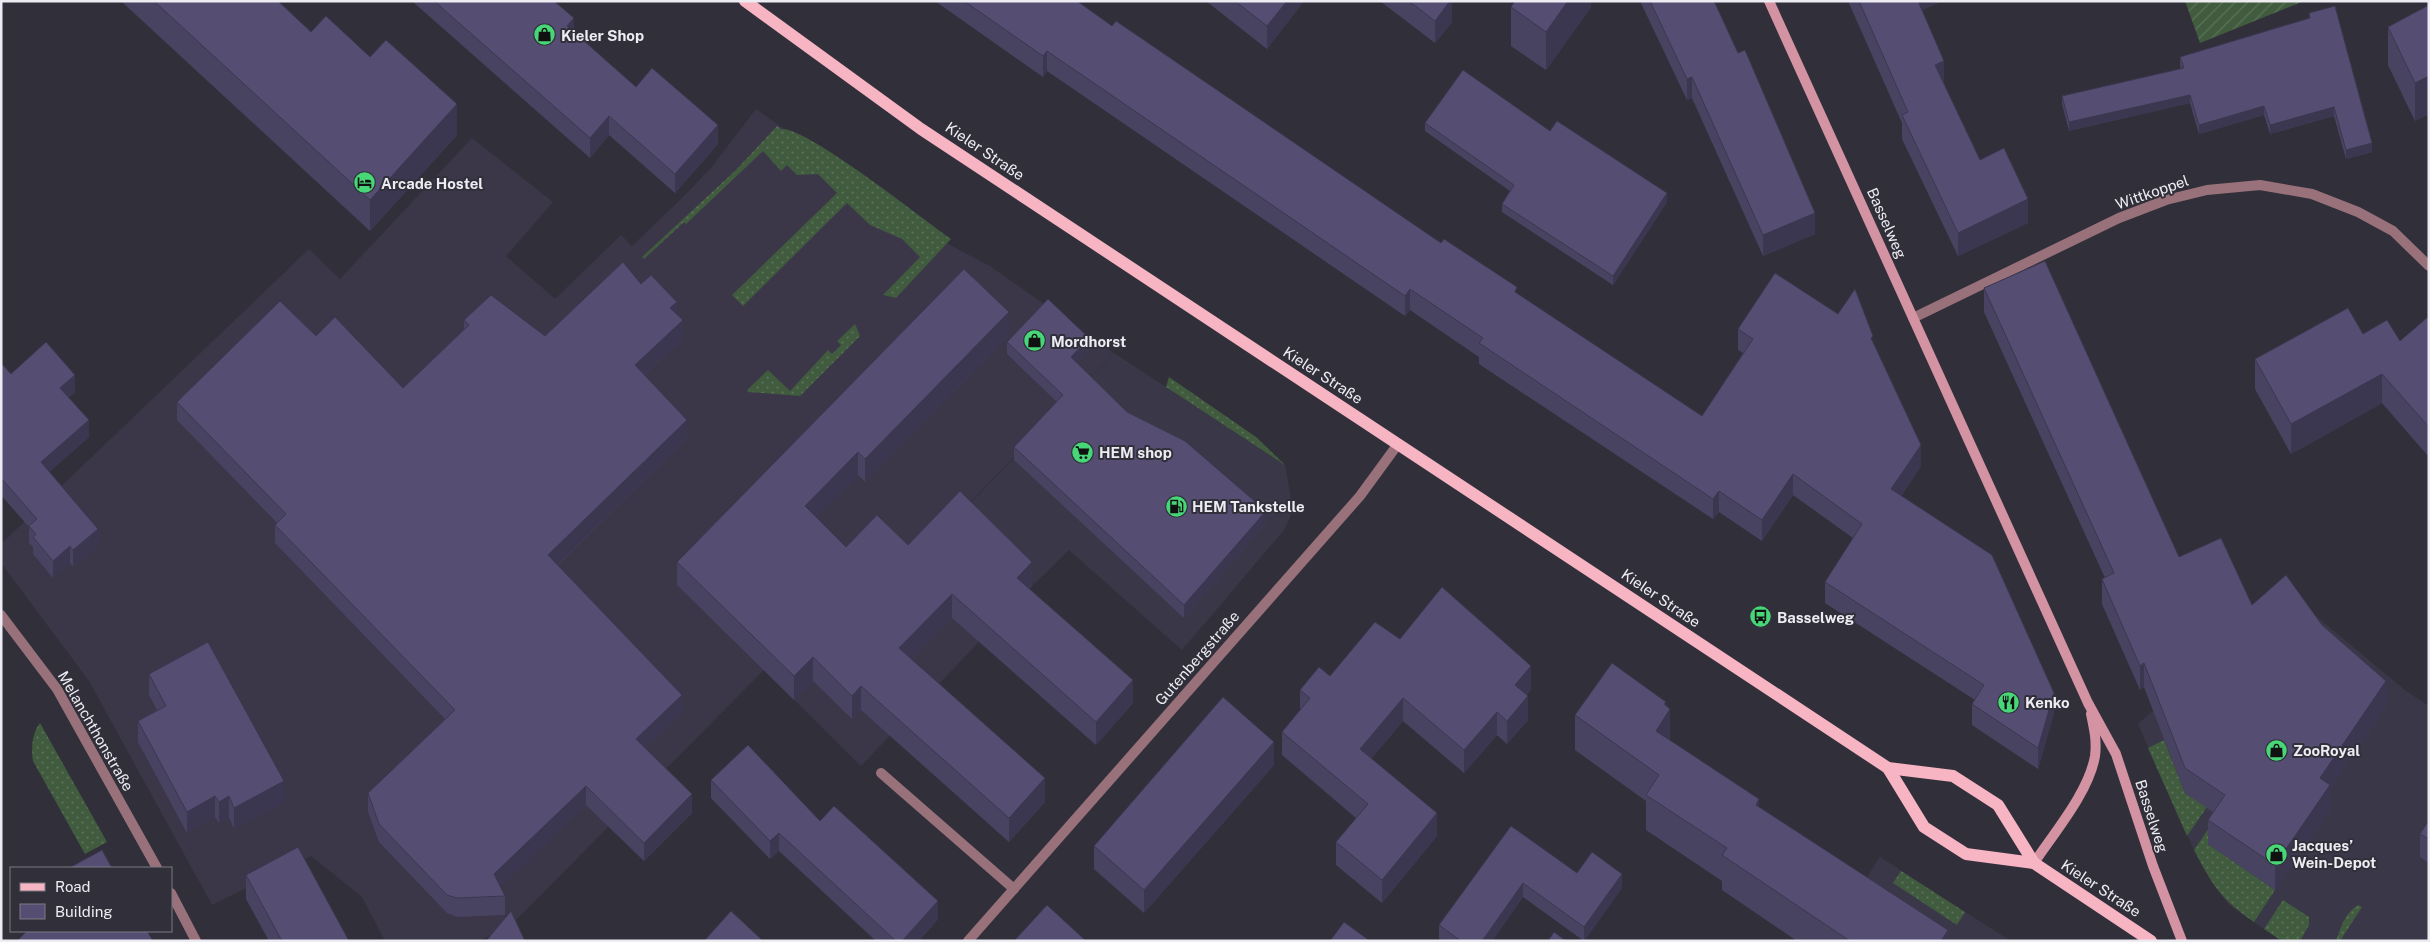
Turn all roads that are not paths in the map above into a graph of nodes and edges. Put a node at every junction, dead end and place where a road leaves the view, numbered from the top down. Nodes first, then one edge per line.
1 (745, 1) edge
2 (1770, 1) edge
3 (2429, 266) edge
4 (1913, 318) junction
5 (1398, 444) junction
6 (1, 615) edge
7 (2088, 703) junction
8 (1888, 768) junction
9 (881, 773) dead end
10 (2034, 863) junction
11 (157, 867) edge
12 (1014, 889) junction
13 (172, 896) edge
14 (196, 941) edge
15 (968, 941) edge
16 (2151, 941) edge
17 (2182, 941) edge

1 - 5 main road, Kieler Straße
2 - 4 street, Basselweg
3 - 4 street, Wittkoppel
4 - 7 street, Basselweg
5 - 8 main road, Kieler Straße
5 - 12 street, Gutenbergstraße
6 - 11 street, Melanchthonstraße
7 - 10 street, Basselweg
7 - 17 street, Basselweg
8 - 10 main road, Kieler Straße
8 - 10 main road, Kieler Straße
9 - 12 street
10 - 16 main road, Kieler Straße
12 - 15 street, Gutenbergstraße
13 - 14 street

